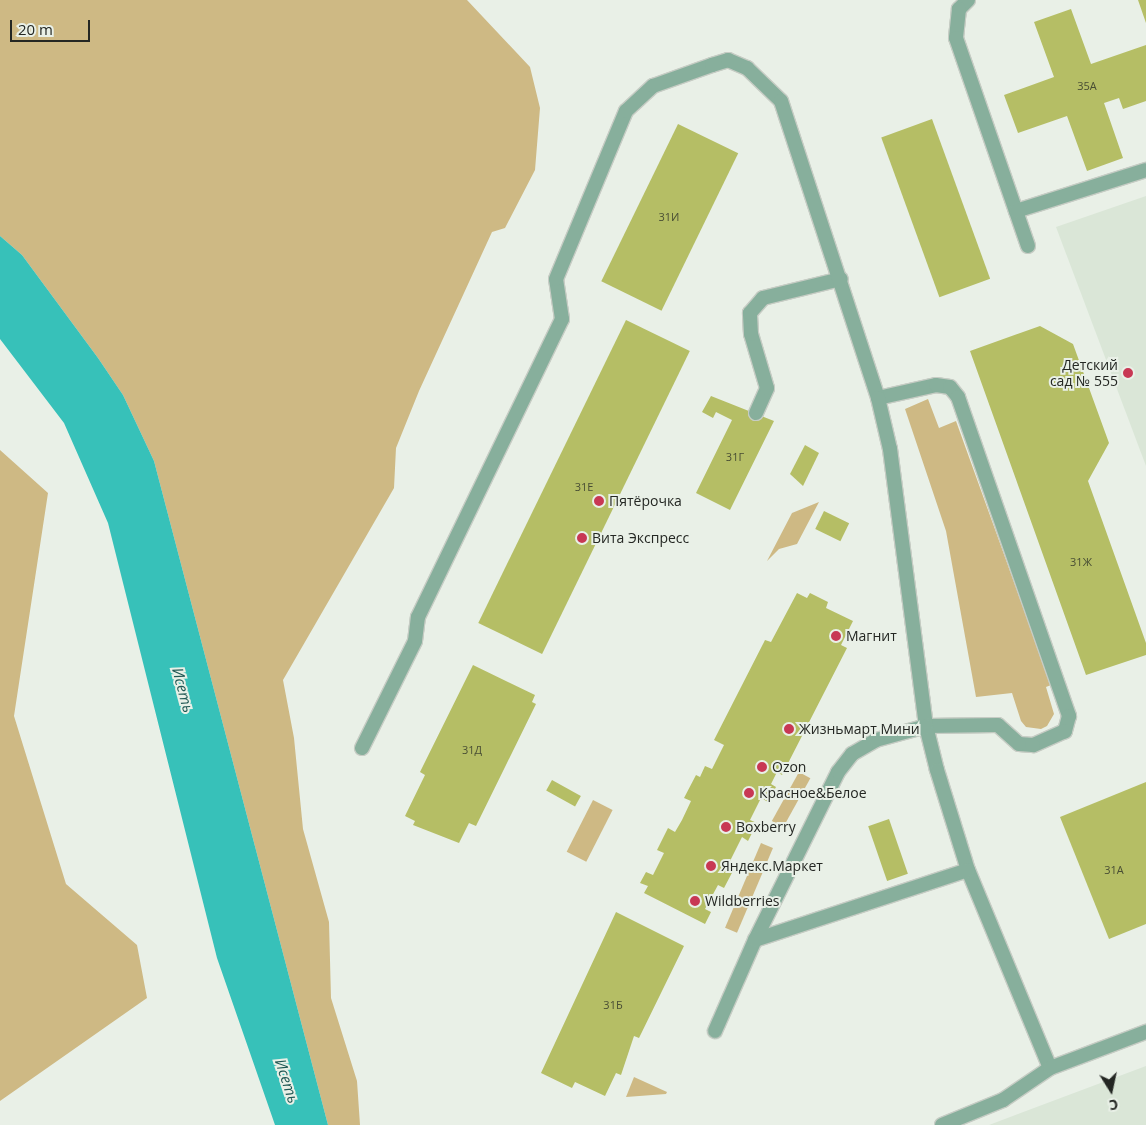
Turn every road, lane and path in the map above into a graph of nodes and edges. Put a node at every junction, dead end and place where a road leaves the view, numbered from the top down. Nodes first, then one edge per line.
1 (968, 0) edge
2 (1146, 170) edge
3 (1016, 211) junction
4 (1028, 246) dead end
5 (842, 279) junction
6 (878, 398) junction
7 (756, 413) dead end
8 (926, 726) junction
9 (362, 748) dead end
10 (968, 870) junction
11 (755, 940) junction
12 (715, 1031) dead end
13 (1146, 1032) edge
14 (1050, 1068) junction
15 (942, 1125) edge

1 - 3 street
2 - 3 street
3 - 4 street
5 - 6 street
5 - 7 street
5 - 9 street
6 - 8 street
6 - 8 street
8 - 10 street
8 - 11 street
10 - 11 street
10 - 14 street
11 - 12 street
13 - 14 street
14 - 15 street

